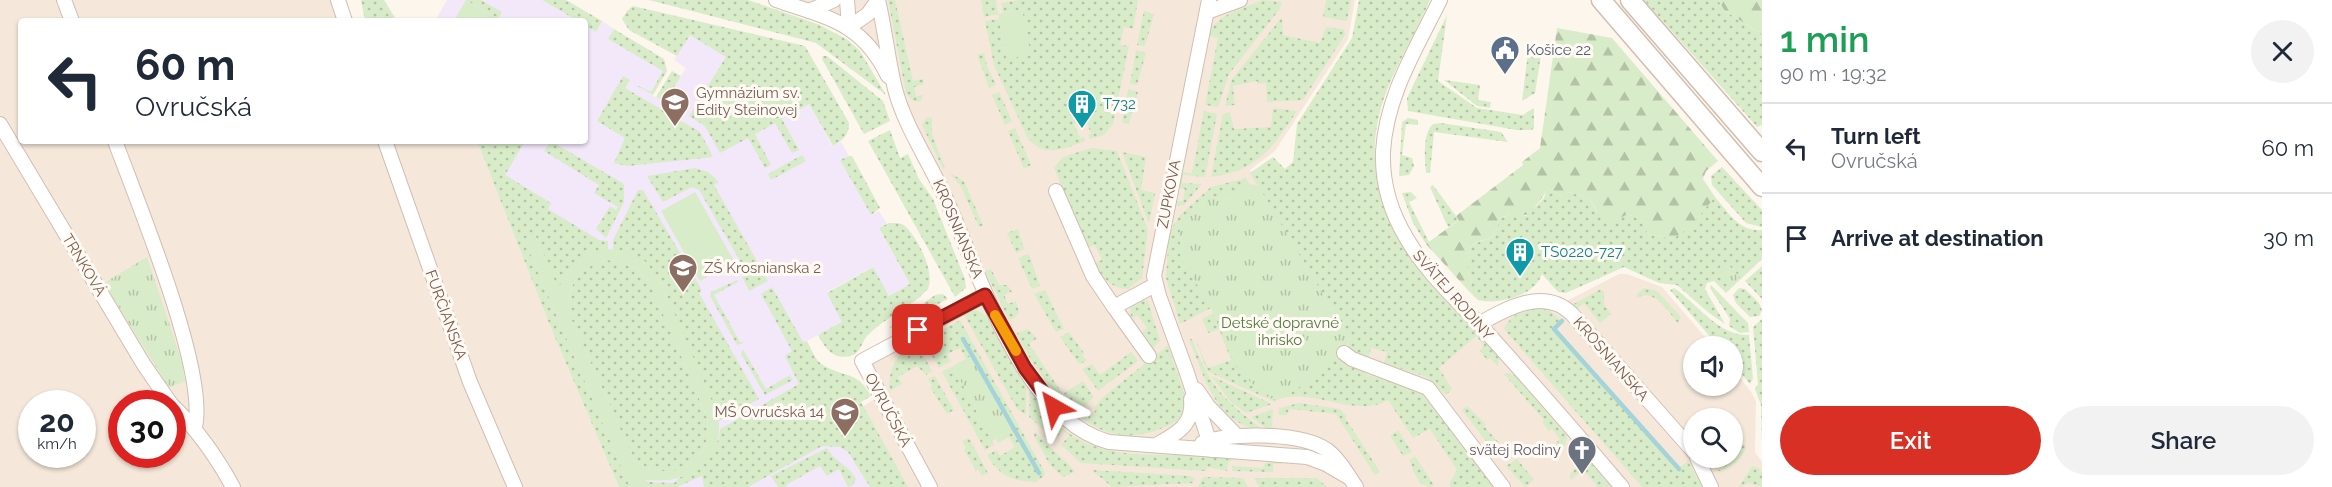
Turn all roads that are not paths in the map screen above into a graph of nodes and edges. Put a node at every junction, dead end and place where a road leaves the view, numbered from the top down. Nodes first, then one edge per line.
1 (64, 0) edge
2 (338, 0) edge
3 (776, 0) edge
4 (834, 0) edge
5 (848, 0) edge
6 (878, 0) edge
7 (1240, 0) edge
8 (1440, 0) edge
9 (1601, 0) edge
10 (1208, 6) edge
11 (1636, 6) edge
12 (809, 11) junction
13 (71, 18) edge
14 (344, 18) edge
15 (849, 27) junction
16 (895, 90) junction
17 (0, 124) edge
18 (116, 144) edge
19 (386, 144) edge
20 (1762, 152) edge
21 (1762, 188) edge
22 (1056, 190) dead end
23 (1155, 285) junction
24 (985, 295) junction
25 (1114, 307) junction
26 (1479, 324) junction
27 (1344, 353) dead end
28 (1149, 356) dead end
29 (1188, 373) junction
30 (162, 390) edge
31 (186, 418) edge
32 (195, 427) junction
33 (1237, 436) junction
34 (1683, 440) edge
35 (1158, 444) junction
36 (1210, 445) junction
37 (1702, 468) edge
38 (1353, 483) edge
39 (234, 487) edge
40 (514, 487) edge
41 (930, 487) edge
42 (1503, 487) edge
43 (1622, 487) edge
44 (1711, 487) edge

1 - 13 street
2 - 14 street
3 - 12 street
4 - 12 street
5 - 15 street
6 - 15 street
6 - 16 street, KROSNIANSKA
7 - 10 street, ZUPKOVA
8 - 26 street, SVÄTEJ RODINY
9 - 21 street
10 - 23 street, ZUPKOVA
11 - 20 street
12 - 15 street
15 - 16 street
16 - 24 street, KROSNIANSKA
17 - 30 street, TRNKOVÁ
18 - 32 street
19 - 40 street, FURČIANSKA
22 - 25 street
23 - 25 street
23 - 29 street, ZUPKOVA
24 - 35 street, KROSNIANSKA
24 - 41 street, OVRUČSKÁ
25 - 28 street
26 - 34 street, KROSNIANSKA
26 - 43 street, SVÄTEJ RODINY
27 - 42 street
29 - 33 street
29 - 35 street
29 - 36 street
31 - 32 street, TRNKOVÁ
32 - 39 street, TRNKOVÁ
33 - 36 street, KROSNIANSKA
33 - 38 street, KROSNIANSKA
35 - 36 street, KROSNIANSKA
36 - 38 street, KROSNIANSKA
37 - 44 street

